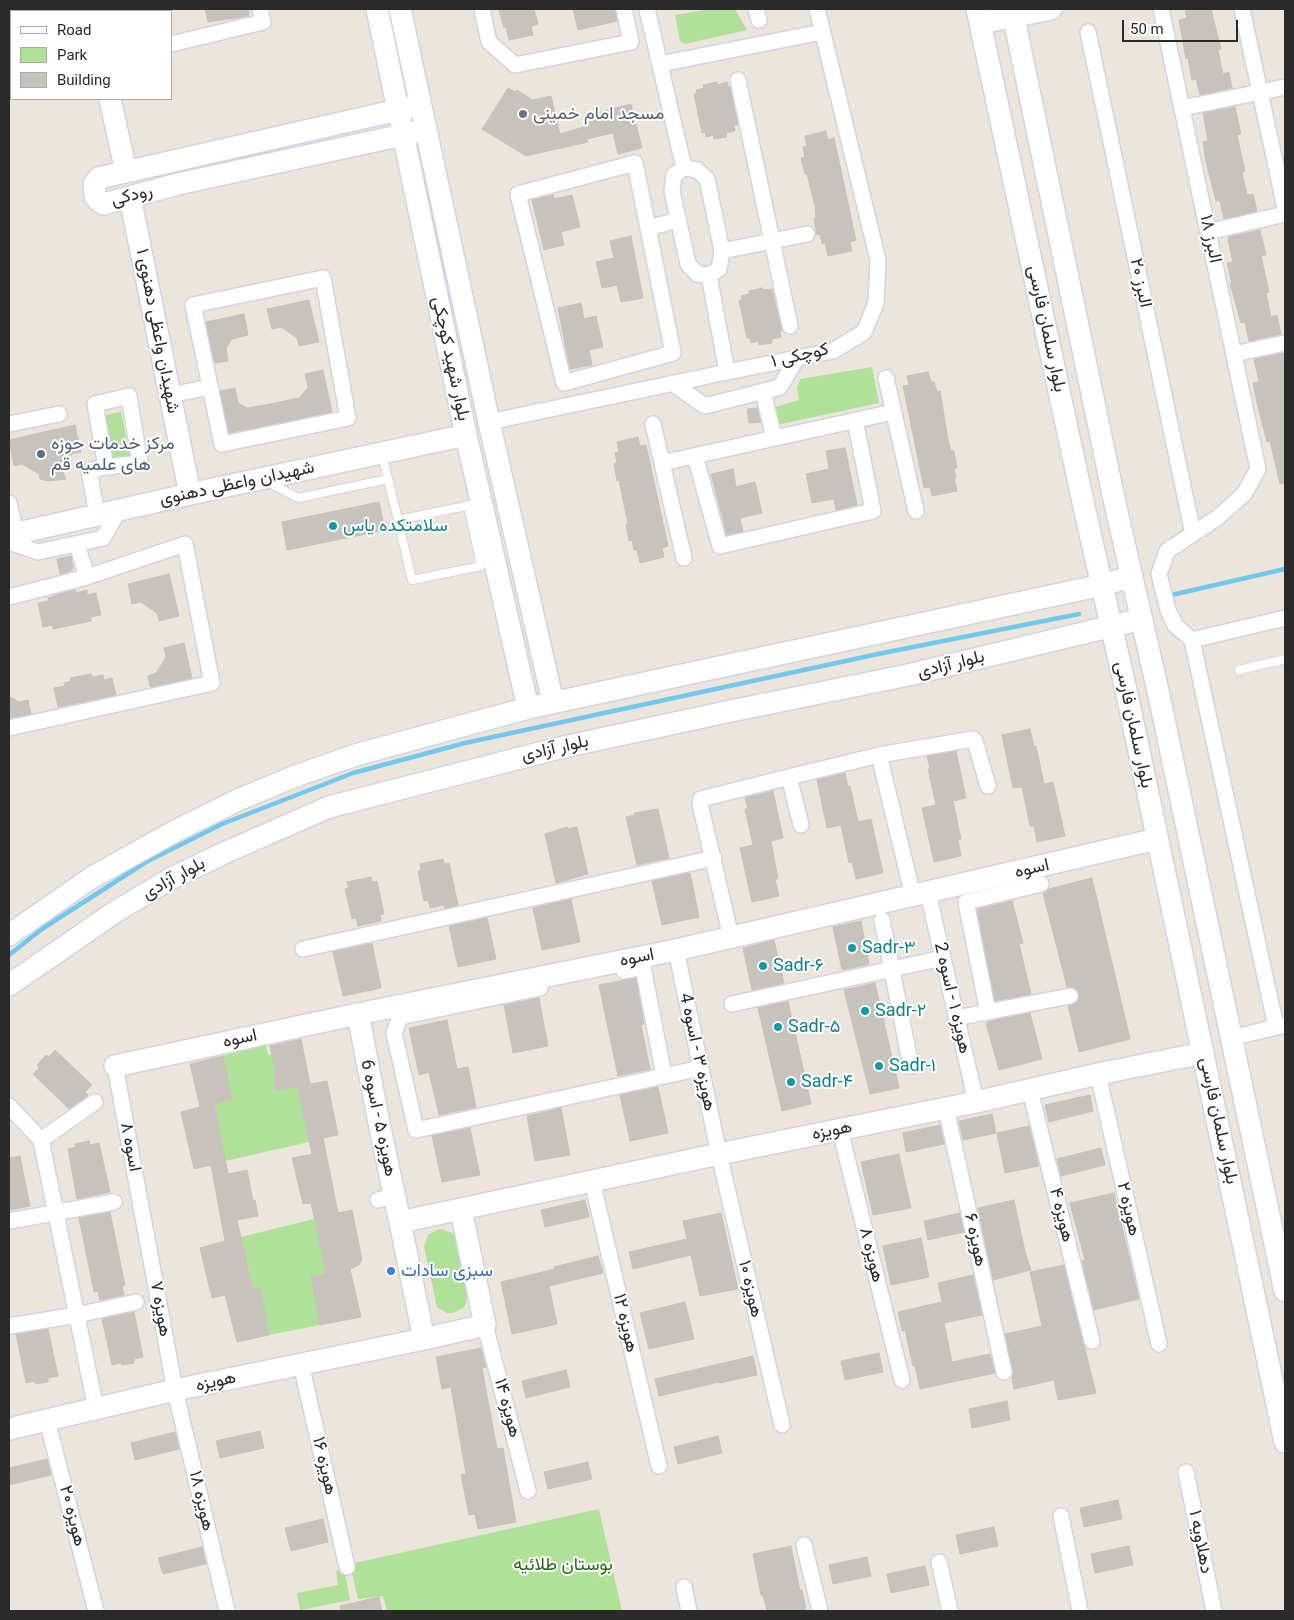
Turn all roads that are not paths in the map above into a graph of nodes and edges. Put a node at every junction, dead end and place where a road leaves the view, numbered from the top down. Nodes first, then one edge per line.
1 (260, 9) edge
2 (377, 9) edge
3 (400, 9) edge
4 (482, 9) edge
5 (624, 9) edge
6 (648, 9) edge
7 (817, 9) edge
8 (1051, 9) edge
9 (1161, 9) edge
10 (1242, 9) edge
11 (1013, 12) edge
12 (979, 16) edge
13 (822, 32) junction
14 (1088, 32) dead end
15 (172, 44) edge
16 (660, 64) junction
17 (413, 71) junction
18 (391, 78) junction
19 (738, 80) dead end
20 (1285, 87) edge
21 (1260, 92) junction
22 (110, 100) edge
23 (421, 104) junction
24 (1182, 108) junction
25 (398, 110) junction
26 (426, 129) junction
27 (403, 135) junction
28 (175, 161) junction
29 (434, 168) junction
30 (684, 168) junction
31 (126, 172) junction
32 (412, 175) junction
33 (178, 184) junction
34 (130, 197) junction
35 (1285, 208) edge
36 (1285, 214) edge
37 (678, 220) junction
38 (648, 228) junction
39 (1208, 232) junction
40 (807, 234) dead end
41 (771, 241) junction
42 (722, 251) junction
43 (709, 275) junction
44 (790, 326) dead end
45 (1285, 343) edge
46 (1234, 354) junction
47 (797, 358) junction
48 (727, 372) junction
49 (886, 378) dead end
50 (672, 383) junction
51 (210, 387) junction
52 (763, 391) junction
53 (170, 396) junction
54 (893, 412) junction
55 (59, 414) dead end
56 (854, 420) junction
57 (489, 422) junction
58 (9, 424) edge
59 (653, 424) dead end
60 (466, 435) junction
61 (774, 438) junction
62 (382, 454) junction
63 (695, 456) junction
64 (662, 463) junction
65 (106, 468) junction
66 (262, 479) junction
67 (388, 480) junction
68 (190, 494) junction
69 (1114, 499) junction
70 (9, 503) edge
71 (475, 504) junction
72 (1084, 507) junction
73 (120, 510) junction
74 (916, 511) dead end
75 (97, 515) junction
76 (398, 520) junction
77 (1193, 534) junction
78 (11, 537) edge
79 (77, 544) junction
80 (684, 558) dead end
81 (87, 577) junction
82 (1132, 577) junction
83 (1103, 585) junction
84 (9, 597) edge
85 (1142, 618) junction
86 (1285, 618) edge
87 (1112, 627) junction
88 (1192, 640) junction
89 (1285, 659) edge
90 (544, 662) junction
91 (519, 668) junction
92 (1239, 670) dead end
93 (1158, 691) junction
94 (1128, 699) junction
95 (553, 702) junction
96 (528, 708) junction
97 (9, 728) edge
98 (879, 755) junction
99 (789, 777) junction
100 (988, 786) dead end
101 (802, 825) dead end
102 (1157, 840) junction
103 (714, 858) junction
104 (1041, 884) dead end
105 (920, 895) junction
106 (882, 920) dead end
107 (9, 935) edge
108 (731, 938) junction
109 (303, 949) dead end
110 (676, 950) junction
111 (942, 958) junction
112 (892, 970) junction
113 (9, 986) edge
114 (1070, 996) dead end
115 (732, 1004) dead end
116 (988, 1012) junction
117 (358, 1014) junction
118 (956, 1018) junction
119 (1281, 1026) edge
120 (1231, 1038) junction
121 (1203, 1053) junction
122 (115, 1066) joint
123 (911, 1066) dead end
124 (701, 1068) junction
125 (1098, 1074) junction
126 (664, 1076) junction
127 (1030, 1090) junction
128 (95, 1102) dead end
129 (976, 1102) junction
130 (9, 1106) edge
131 (946, 1108) junction
132 (840, 1130) junction
133 (41, 1140) junction
134 (719, 1154) junction
135 (592, 1181) junction
136 (114, 1202) dead end
137 (461, 1210) junction
138 (56, 1214) junction
139 (9, 1221) edge
140 (400, 1222) junction
141 (145, 1228) joint
142 (1285, 1292) edge
143 (136, 1302) dead end
144 (77, 1315) junction
145 (485, 1325) junction
146 (9, 1326) edge
147 (424, 1339) junction
148 (1092, 1340) dead end
149 (1159, 1344) dead end
150 (301, 1364) junction
151 (1004, 1372) dead end
152 (902, 1380) dead end
153 (175, 1390) junction
154 (96, 1409) junction
155 (48, 1420) junction
156 (782, 1425) dead end
157 (9, 1429) edge
158 (1285, 1442) edge
159 (659, 1466) dead end
160 (1186, 1472) dead end
161 (528, 1491) dead end
162 (1061, 1516) dead end
163 (804, 1545) dead end
164 (939, 1562) dead end
165 (347, 1567) dead end
166 (684, 1587) dead end
167 (96, 1611) edge
168 (227, 1611) edge
169 (689, 1611) edge
170 (820, 1611) edge
171 (950, 1611) edge
172 (1080, 1611) edge
173 (1214, 1611) edge

1 - 15 street
2 - 18 street, بلوار شهید کوچکی
3 - 17 street, بلوار شهید کوچکی
4 - 5 street
6 - 16 street
7 - 13 street, کوچکی ۱
8 - 11 street
9 - 24 street, البرز ۱۸
10 - 21 street
11 - 12 street
11 - 69 street, بلوار سلمان فارسی
12 - 72 street, بلوار سلمان فارسی
13 - 16 street
13 - 47 street, کوچکی ۱
14 - 77 street, البرز ۲۰
16 - 30 street
17 - 18 street
17 - 23 street, بلوار شهید کوچکی
18 - 25 street, بلوار شهید کوچکی
19 - 41 street
20 - 21 street
21 - 24 street
21 - 35 street
22 - 31 street
23 - 25 street, رودکی
23 - 26 street, بلوار شهید کوچکی
24 - 39 street, البرز ۱۸
25 - 27 street, بلوار شهید کوچکی
25 - 28 street, رودکی
26 - 27 street, رودکی
26 - 29 street, بلوار شهید کوچکی
27 - 32 street, بلوار شهید کوچکی
27 - 33 street, رودکی
28 - 31 street, رودکی
28 - 33 street
29 - 32 street
29 - 57 street, بلوار شهید کوچکی
30 - 37 street
30 - 42 street
31 - 34 street, رودکی
32 - 60 street, بلوار شهید کوچکی
33 - 34 street, رودکی
34 - 53 street, شهیدان واعظی دهنوی ۱
36 - 39 street
37 - 38 street
37 - 43 street
38 - 38 street
39 - 46 street, البرز ۱۸
40 - 41 street
41 - 42 street
41 - 44 street
42 - 43 street
43 - 48 street
45 - 46 street
46 - 77 street, البرز ۱۸
47 - 48 street, کوچکی ۱
47 - 52 street
48 - 50 street, کوچکی ۱
49 - 54 street
50 - 52 street
50 - 57 street, کوچکی ۱
51 - 51 street
51 - 53 street
52 - 61 street
53 - 68 street, شهیدان واعظی دهنوی ۱
54 - 56 street
54 - 74 street
55 - 58 street
56 - 61 street
56 - 63 street
57 - 90 street, بلوار شهید کوچکی
59 - 64 street
60 - 62 street, شهیدان واعظی دهنوی
60 - 71 street, بلوار شهید کوچکی
61 - 63 street
62 - 66 street, شهیدان واعظی دهنوی
62 - 67 lane
63 - 64 street
64 - 80 street
65 - 65 street
65 - 75 street
66 - 67 lane
66 - 68 street, شهیدان واعظی دهنوی
67 - 76 lane
68 - 73 street, شهیدان واعظی دهنوی
69 - 72 street
69 - 82 street, بلوار سلمان فارسی
70 - 78 street
71 - 76 lane
71 - 76 lane
71 - 91 street, بلوار شهید کوچکی
72 - 83 street, بلوار سلمان فارسی
73 - 75 street, شهیدان واعظی دهنوی
73 - 79 street
75 - 78 street, شهیدان واعظی دهنوی
77 - 88 street
78 - 79 street
79 - 81 street
81 - 84 street
81 - 97 street
82 - 83 street
82 - 85 street, بلوار سلمان فارسی
83 - 87 street, بلوار سلمان فارسی
83 - 95 street
85 - 87 street, بلوار آزادی
85 - 93 street, بلوار سلمان فارسی
86 - 88 street
87 - 94 street, بلوار سلمان فارسی
87 - 113 street, بلوار آزادی
88 - 119 street
89 - 92 lane
90 - 91 street
90 - 95 street, بلوار شهید کوچکی
91 - 96 street, بلوار شهید کوچکی
93 - 94 street
93 - 120 street, بلوار سلمان فارسی
94 - 102 street, بلوار سلمان فارسی
95 - 96 street
96 - 107 street
98 - 99 street
98 - 100 street
98 - 105 street, هویزه ۱ - اسوه 2
99 - 101 street
99 - 103 street
102 - 105 street, اسوه
102 - 121 street, بلوار سلمان فارسی
103 - 108 street
103 - 109 street
104 - 116 street
105 - 108 street, اسوه
105 - 111 street, هویزه ۱ - اسوه 2
106 - 112 street
108 - 110 street, اسوه
110 - 117 street, اسوه
110 - 124 street, هویزه ۳ - اسوه 4
111 - 112 street
111 - 118 street, هویزه ۱ - اسوه 2
112 - 115 street
112 - 123 street
114 - 116 street
116 - 118 street
117 - 122 street, اسوه
117 - 140 street, هویزه ۵ - اسوه 6
118 - 129 street, هویزه ۱ - اسوه 2
119 - 120 street
120 - 142 street, بلوار سلمان فارسی
121 - 125 street, هویزه
121 - 158 street, بلوار سلمان فارسی
122 - 141 street, اسوه ۸
124 - 126 street
124 - 134 street, هویزه ۳ - اسوه 4
125 - 127 street, هویزه
125 - 149 street, هویزه ۲
126 - 126 street
127 - 129 street, هویزه
127 - 148 street, هویزه ۴
128 - 133 street
129 - 131 street, هویزه
130 - 133 street
131 - 132 street, هویزه
131 - 151 street, هویزه ۶
132 - 134 street, هویزه
132 - 152 street, هویزه ۸
133 - 138 street
134 - 135 street, هویزه
134 - 156 street, هویزه ۱۰
135 - 137 street, هویزه
135 - 159 street, هویزه ۱۲
136 - 138 street
137 - 140 street, هویزه
137 - 145 street
138 - 139 street
138 - 144 street
140 - 147 street
141 - 153 street, هویزه ۷
143 - 144 street
144 - 146 street
144 - 154 street
145 - 147 street, هویزه
145 - 161 street, هویزه ۱۴
147 - 150 street, هویزه
150 - 153 street, هویزه
150 - 165 street, هویزه ‍۱۶
153 - 154 street, هویزه
153 - 168 street, هویزه ‍۱۸
154 - 155 street, هویزه
155 - 157 street, هویزه
155 - 167 street, هویزه ‍۲۰
160 - 173 street, دهلاویه ۱
162 - 172 street
163 - 170 street
164 - 171 street
166 - 169 street

